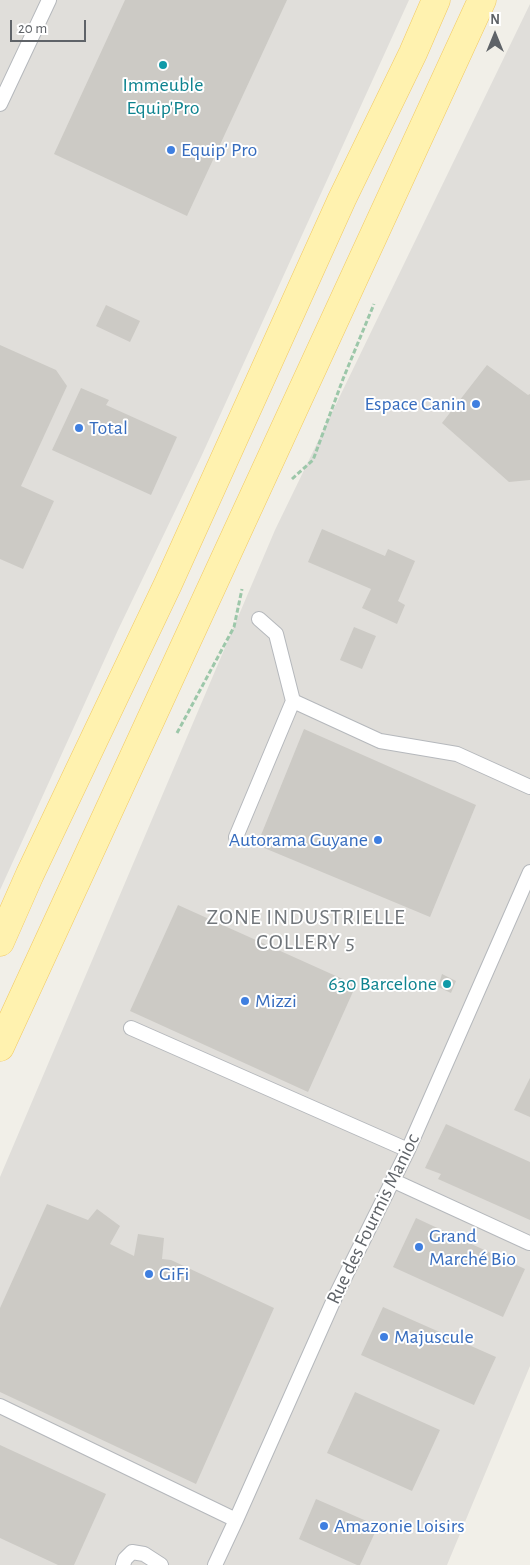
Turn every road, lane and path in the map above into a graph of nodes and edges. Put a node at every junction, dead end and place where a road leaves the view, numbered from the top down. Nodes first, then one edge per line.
1 (49, 0) edge
2 (436, 0) edge
3 (482, 0) edge
4 (0, 104) edge
5 (259, 619) dead end
6 (293, 701) junction
7 (530, 787) edge
8 (236, 837) dead end
9 (530, 872) edge
10 (0, 942) edge
11 (131, 1028) dead end
12 (0, 1047) edge
13 (408, 1150) junction
14 (394, 1181) junction
15 (529, 1243) edge
16 (0, 1406) edge
17 (236, 1520) junction
18 (123, 1565) edge
19 (160, 1565) edge
20 (215, 1565) edge

1 - 4 lane
2 - 10 main road
3 - 12 main road
5 - 6 lane
6 - 7 lane
6 - 8 lane
9 - 13 lane, Rue des Fourmis Manioc
11 - 13 lane
13 - 14 lane, Rue des Fourmis Manioc
14 - 15 lane
14 - 17 lane, Rue des Fourmis Manioc
16 - 17 lane
17 - 20 lane, Rue des Fourmis Manioc
18 - 19 lane

